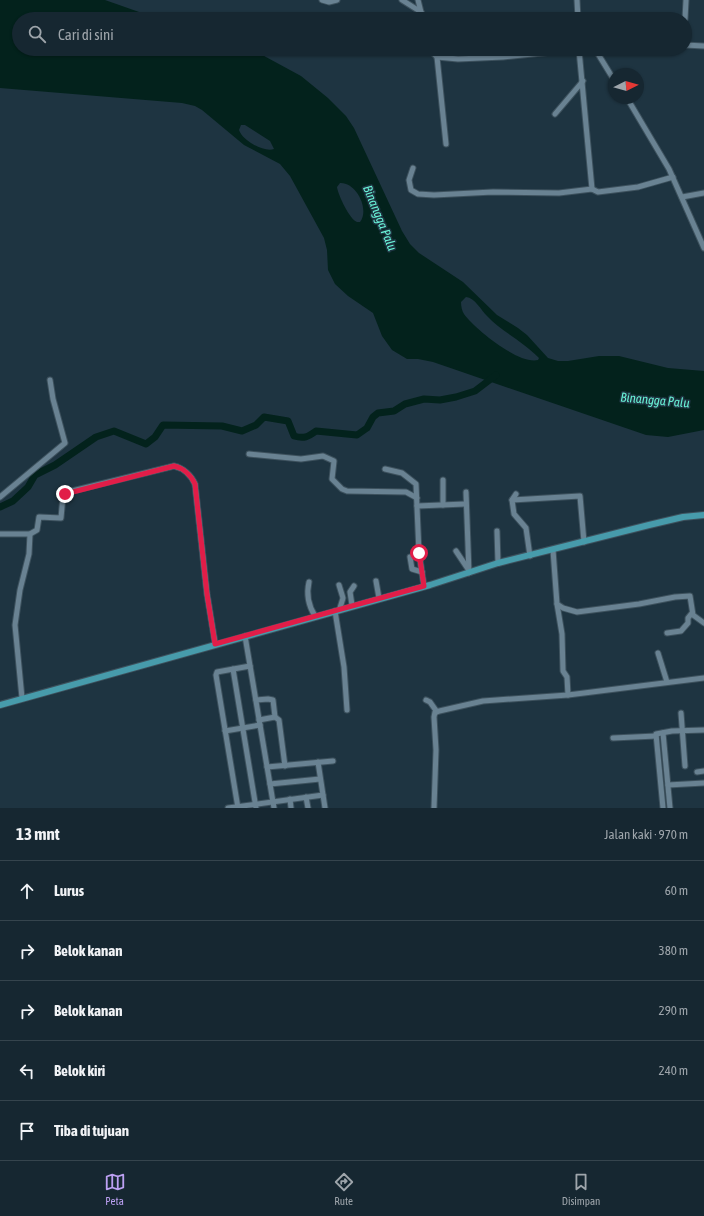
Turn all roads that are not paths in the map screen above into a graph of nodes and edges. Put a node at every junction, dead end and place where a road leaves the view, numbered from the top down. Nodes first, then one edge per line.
1 (322, 0) edge
2 (337, 0) edge
3 (402, 0) edge
4 (418, 0) edge
5 (577, 0) edge
6 (686, 0) edge
7 (421, 12) joint
8 (578, 12) edge
9 (685, 12) edge
10 (692, 45) edge
11 (704, 46) edge
12 (513, 56) edge
13 (581, 56) edge
14 (599, 56) edge
15 (437, 57) joint
16 (608, 70) edge
17 (583, 82) junction
18 (631, 104) edge
19 (555, 114) dead end
20 (446, 144) dead end
21 (413, 168) dead end
22 (673, 177) junction
23 (592, 189) junction
24 (704, 193) edge
25 (682, 197) junction
26 (704, 248) edge
27 (50, 380) dead end
28 (249, 454) dead end
29 (385, 469) dead end
30 (442, 480) dead end
31 (466, 492) dead end
32 (516, 494) dead end
33 (0, 497) edge
34 (417, 498) junction
35 (512, 500) junction
36 (466, 504) junction
37 (443, 505) junction
38 (417, 506) junction
39 (704, 515) edge
40 (497, 531) dead end
41 (0, 534) edge
42 (30, 534) junction
43 (584, 542) junction
44 (553, 550) junction
45 (456, 551) dead end
46 (530, 556) junction
47 (410, 557) dead end
48 (498, 564) junction
49 (469, 571) junction
50 (422, 572) junction
51 (376, 581) dead end
52 (309, 582) dead end
53 (339, 585) dead end
54 (354, 586) dead end
55 (424, 586) junction
56 (380, 598) junction
57 (557, 604) junction
58 (352, 605) junction
59 (337, 610) junction
60 (692, 613) junction
61 (315, 616) junction
62 (704, 623) edge
63 (667, 633) dead end
64 (245, 636) junction
65 (215, 644) junction
66 (658, 653) dead end
67 (250, 666) junction
68 (233, 669) junction
69 (704, 678) edge
70 (667, 682) junction
71 (568, 695) junction
72 (22, 698) junction
73 (256, 700) junction
74 (426, 700) dead end
75 (0, 705) edge
76 (347, 710) dead end
77 (437, 712) junction
78 (681, 713) dead end
79 (276, 717) junction
80 (259, 722) junction
81 (242, 728) junction
82 (225, 730) junction
83 (704, 730) edge
84 (683, 731) junction
85 (663, 733) junction
86 (656, 736) junction
87 (613, 738) dead end
88 (333, 761) dead end
89 (318, 762) junction
90 (285, 766) junction
91 (685, 766) dead end
92 (267, 767) junction
93 (704, 771) edge
94 (697, 772) dead end
95 (320, 778) junction
96 (704, 783) edge
97 (270, 784) junction
98 (668, 785) junction
99 (323, 795) junction
100 (306, 797) junction
101 (290, 799) junction
102 (273, 801) junction
103 (256, 806) edge
104 (238, 807) edge
105 (228, 808) edge
106 (274, 808) edge
107 (291, 808) edge
108 (308, 808) edge
109 (325, 808) edge
110 (434, 808) edge
111 (663, 808) edge
112 (670, 808) edge

1 - 2 street
3 - 7 street
4 - 7 street
5 - 8 street
6 - 9 street
10 - 11 street
12 - 15 street
13 - 17 street
14 - 16 street
15 - 20 street
17 - 19 street
17 - 23 street
18 - 22 street
21 - 23 street
22 - 23 street
22 - 25 street
24 - 25 street
25 - 26 street
27 - 33 street
28 - 34 street
29 - 34 street
30 - 37 street
31 - 36 street
32 - 35 street
34 - 38 street
35 - 43 street
35 - 46 street
36 - 37 street
36 - 49 street
37 - 38 street
38 - 50 street
39 - 43 main road
40 - 48 street
41 - 42 street
42 - 65 street
42 - 72 street
43 - 44 main road
44 - 46 main road
44 - 57 street
45 - 49 street
46 - 48 main road
47 - 50 street
48 - 49 main road
49 - 55 main road
50 - 55 street
51 - 56 street
52 - 61 street
53 - 59 street
54 - 58 street
55 - 56 main road
56 - 58 main road
57 - 60 street
57 - 71 street
58 - 59 main road
59 - 61 main road
59 - 76 street
60 - 62 street
60 - 63 street
61 - 64 main road
64 - 65 main road
64 - 67 street
65 - 72 main road
66 - 70 street
67 - 68 street
67 - 73 street
68 - 81 street
68 - 82 street
69 - 70 street
70 - 71 street
71 - 77 street
72 - 75 main road
73 - 79 street
73 - 80 street
74 - 77 street
77 - 110 street
78 - 84 street
79 - 80 street
79 - 90 street
80 - 81 street
80 - 92 street
81 - 82 street
81 - 103 street
82 - 104 street
83 - 84 street
84 - 85 street
84 - 91 street
85 - 86 street
85 - 98 street
86 - 87 street
86 - 111 street
88 - 89 street
89 - 90 street
89 - 95 street
90 - 92 street
92 - 97 street
93 - 94 street
95 - 97 street
95 - 99 street
96 - 98 street
97 - 102 street
98 - 112 street
99 - 100 street
99 - 109 street
100 - 101 street
100 - 108 street
101 - 102 street
101 - 107 street
102 - 103 street
102 - 106 street
103 - 104 street
104 - 105 street

